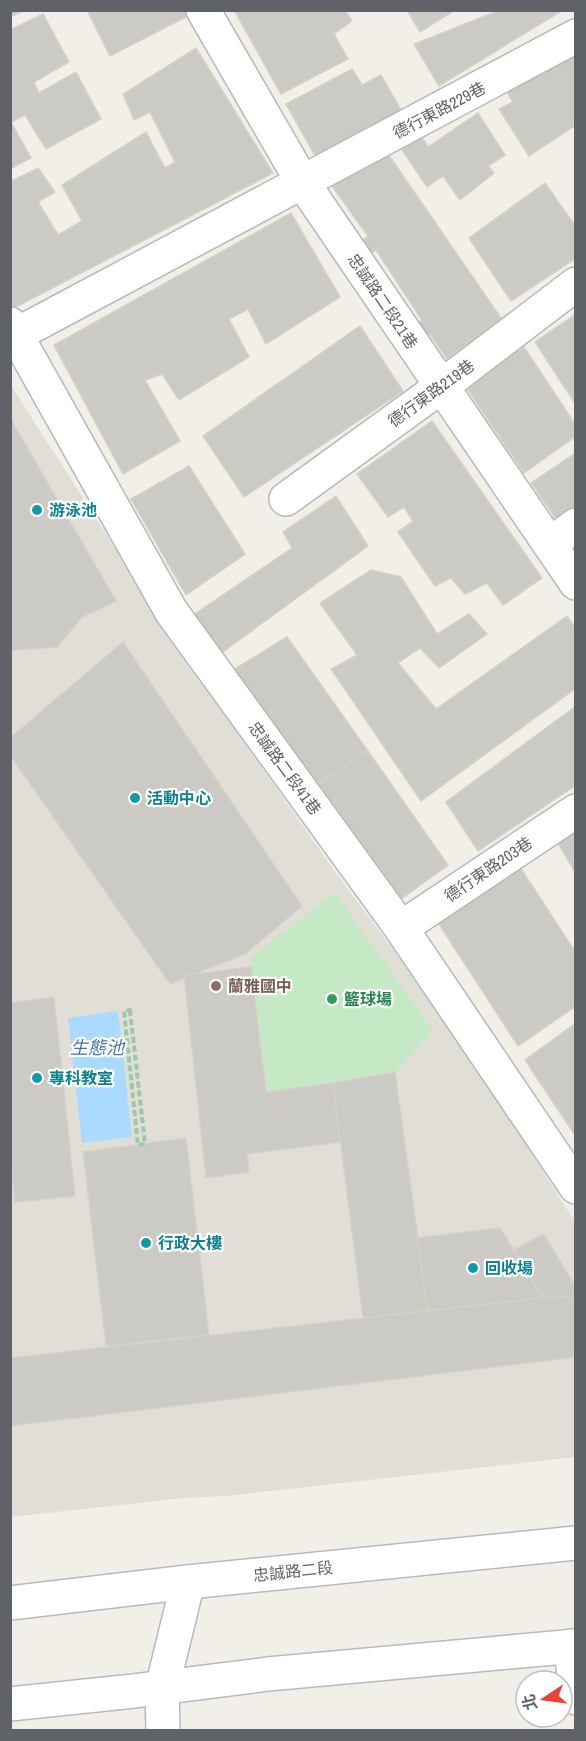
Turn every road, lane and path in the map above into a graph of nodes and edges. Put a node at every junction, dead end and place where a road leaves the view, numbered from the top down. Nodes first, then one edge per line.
1 (203, 10) edge
2 (576, 36) edge
3 (303, 183) junction
4 (576, 285) edge
5 (13, 332) edge
6 (442, 386) junction
7 (286, 499) dead end
8 (576, 525) edge
9 (550, 544) junction
10 (576, 583) edge
11 (576, 811) edge
12 (401, 928) junction
13 (138, 1145) joint
14 (576, 1187) edge
15 (576, 1543) edge
16 (188, 1582) junction
17 (10, 1603) edge
18 (573, 1646) edge
19 (162, 1688) junction
20 (576, 1698) edge
21 (10, 1704) edge
22 (163, 1731) edge

1 - 3 street, 忠誠路二段21巷
2 - 3 street, 德行東路229巷
3 - 5 street, 德行東路229巷
3 - 6 street, 忠誠路二段21巷
4 - 6 street, 德行東路219巷
5 - 12 street, 忠誠路二段41巷
6 - 7 street, 德行東路219巷
6 - 9 street, 忠誠路二段21巷
8 - 9 street
9 - 10 street, 忠誠路二段21巷
11 - 12 street, 德行東路203巷
12 - 14 street, 忠誠路二段41巷
13 - 13 path
15 - 16 street, 忠誠路二段
16 - 17 street, 忠誠路二段
16 - 19 street
18 - 19 street
18 - 20 street
19 - 21 street
19 - 22 street

